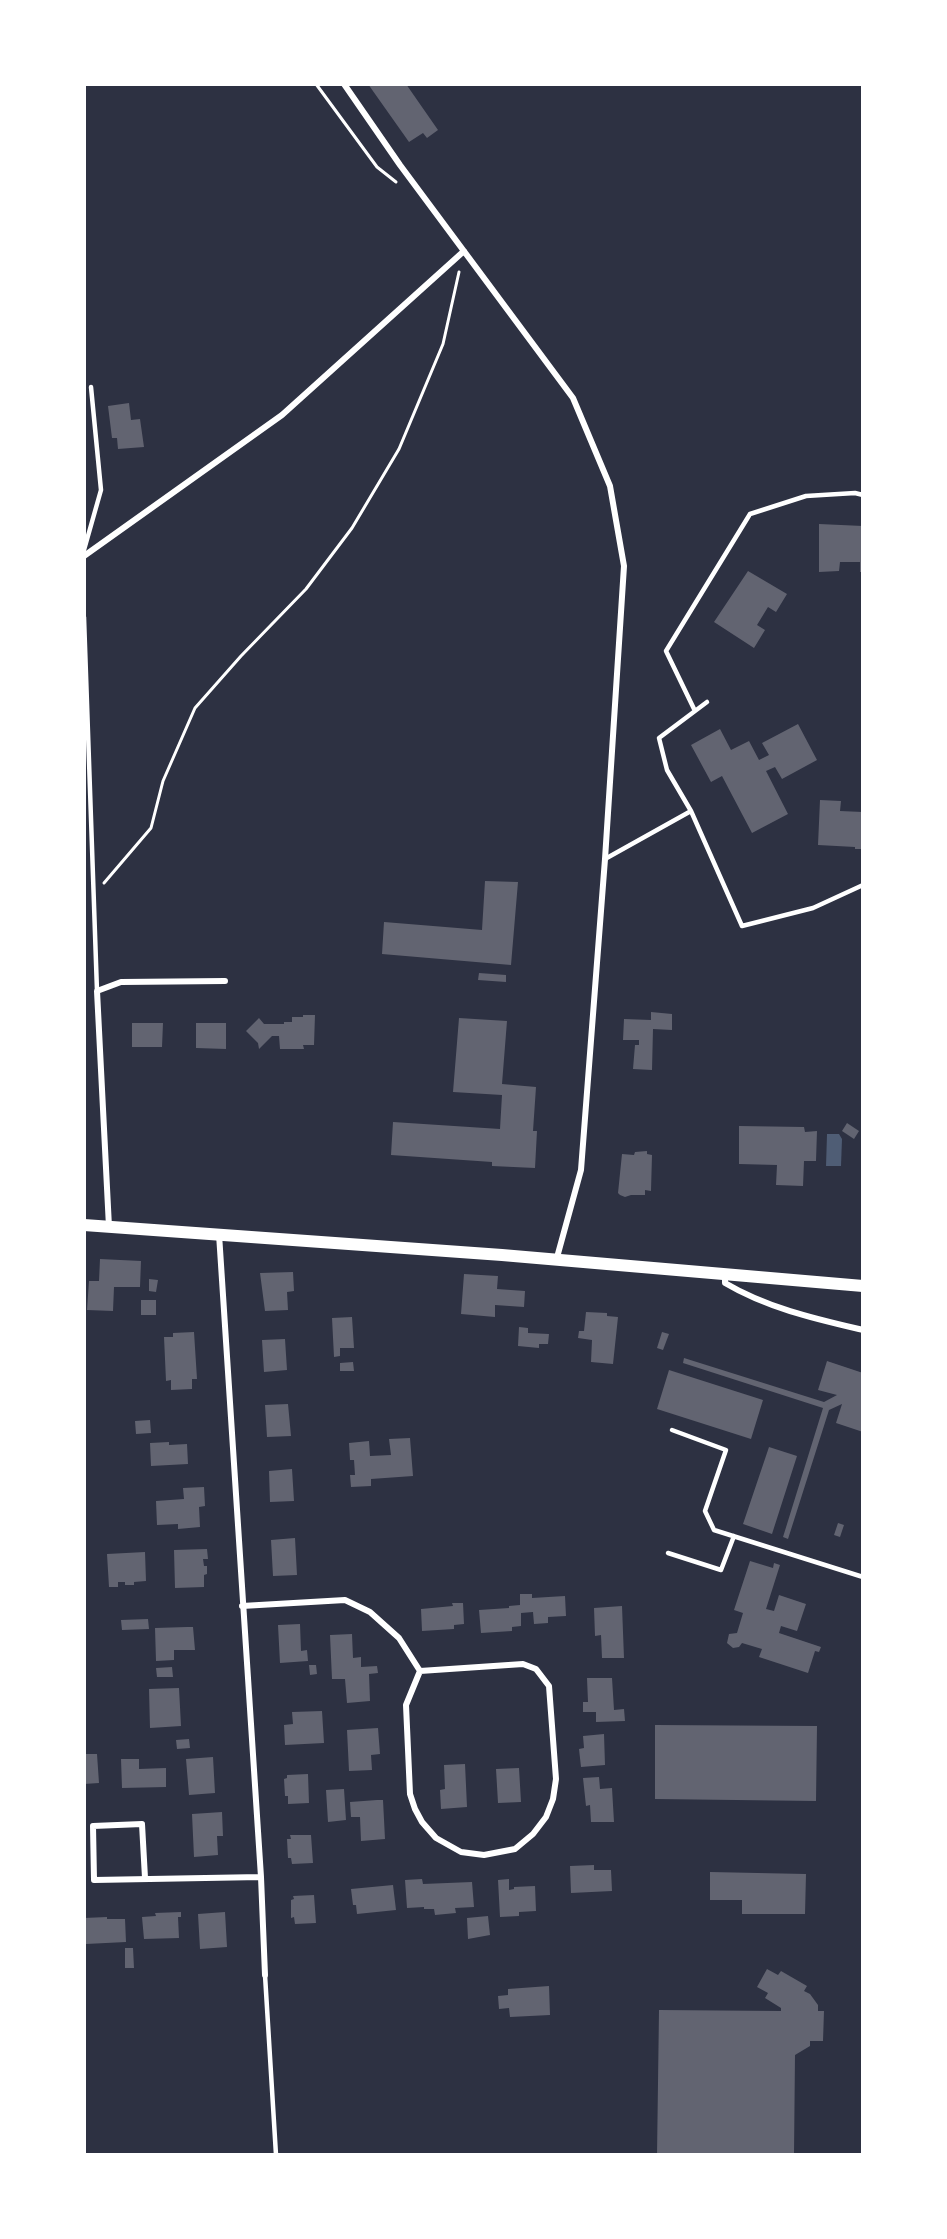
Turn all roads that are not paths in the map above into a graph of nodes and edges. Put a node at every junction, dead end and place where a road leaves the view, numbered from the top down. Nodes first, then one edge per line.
1 (344, 84) edge
2 (464, 251) junction
3 (91, 387) dead end
4 (863, 495) edge
5 (86, 538) edge
6 (84, 550) edge
7 (84, 556) edge
8 (84, 616) edge
9 (707, 702) dead end
10 (695, 711) junction
11 (691, 811) junction
12 (605, 859) junction
13 (863, 885) edge
14 (225, 981) dead end
15 (97, 991) junction
16 (84, 1225) edge
17 (110, 1227) junction
18 (219, 1234) junction
19 (556, 1261) junction
20 (725, 1274) junction
21 (863, 1286) edge
22 (863, 1330) edge
23 (672, 1430) dead end
24 (734, 1536) junction
25 (668, 1553) dead end
26 (863, 1577) edge
27 (242, 1606) junction
28 (420, 1671) junction
29 (261, 1877) junction
30 (145, 1878) junction
31 (265, 1975) joint
32 (276, 2155) edge

1 - 2 street
2 - 7 street
2 - 12 street
3 - 5 lane
4 - 10 lane
5 - 6 lane
8 - 15 lane
9 - 10 lane
10 - 11 lane
11 - 12 lane
11 - 13 lane
12 - 19 street
14 - 15 street
15 - 17 street
16 - 17 main road
17 - 18 main road
18 - 19 main road
18 - 27 street
19 - 20 main road
20 - 21 main road
20 - 22 street
23 - 24 lane
24 - 25 lane
24 - 26 lane
27 - 28 street
27 - 29 street
28 - 28 street
29 - 30 street
29 - 31 street
30 - 30 street
31 - 32 lane

